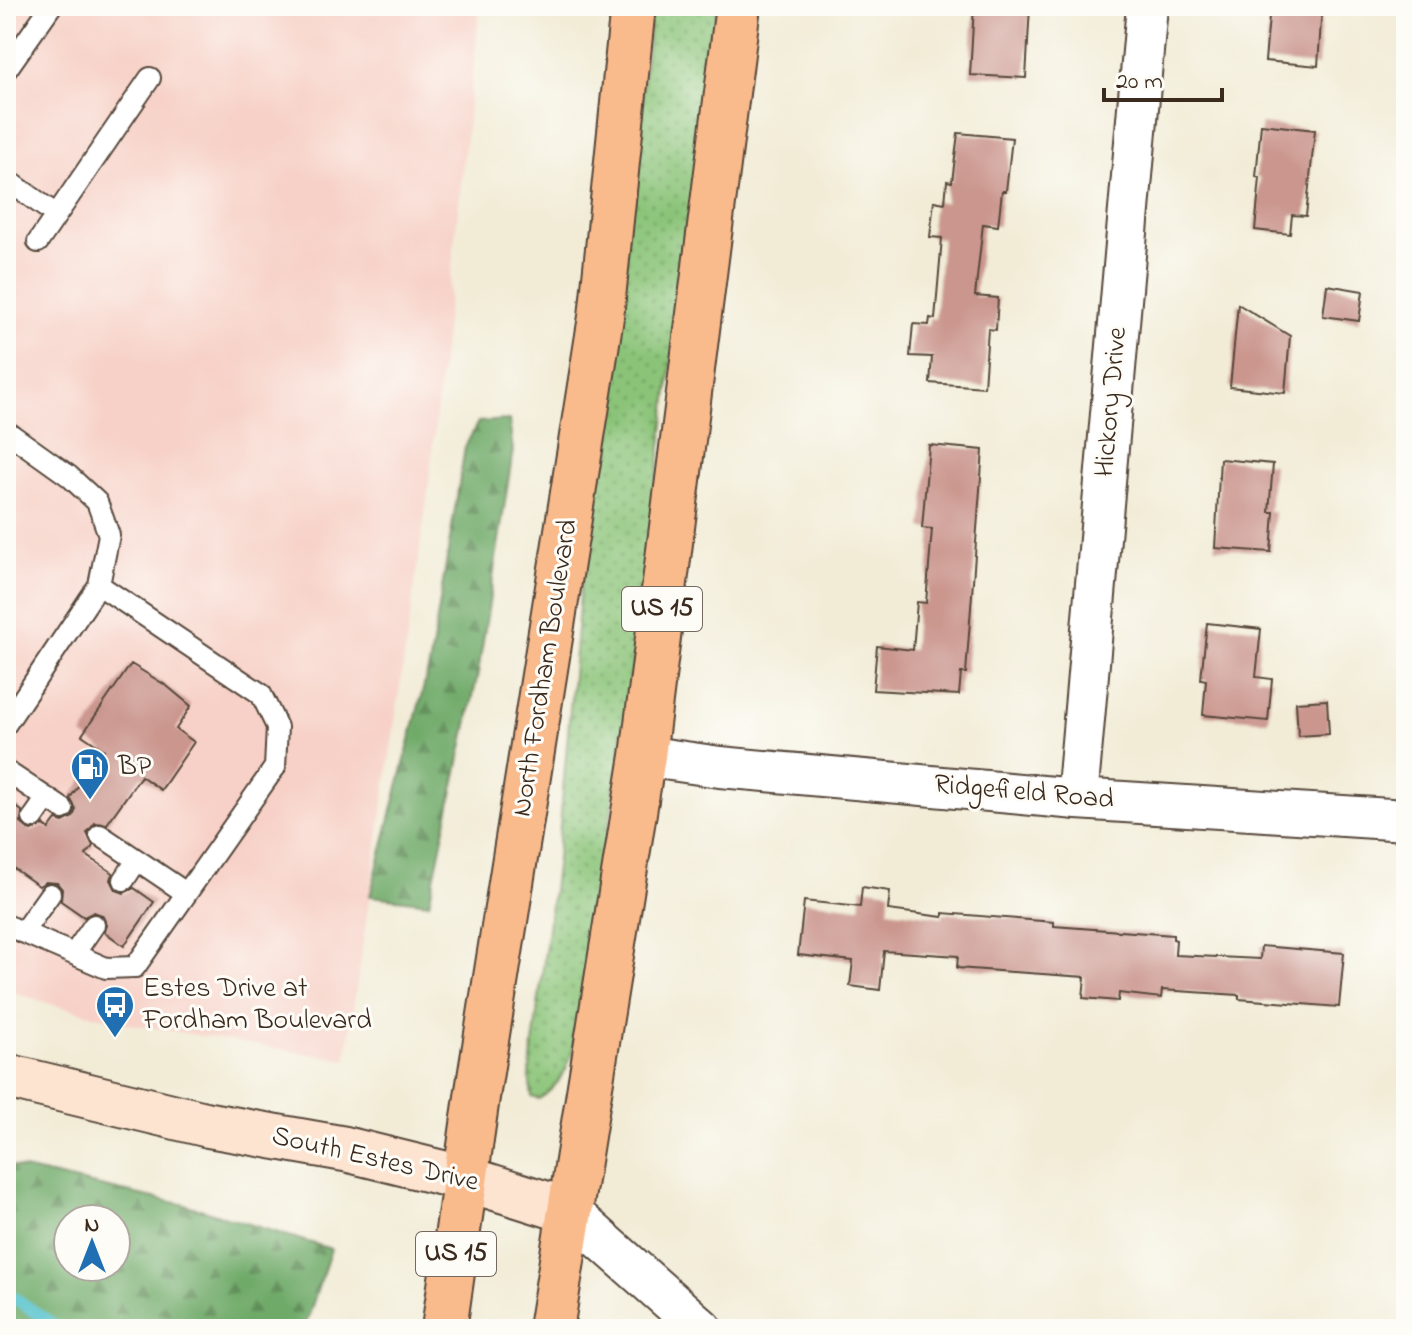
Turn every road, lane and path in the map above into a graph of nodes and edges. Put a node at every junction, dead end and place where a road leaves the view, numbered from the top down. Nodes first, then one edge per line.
1 (51, 6) edge
2 (633, 6) edge
3 (738, 6) edge
4 (1147, 6) edge
5 (6, 70) edge
6 (150, 78) dead end
7 (6, 179) edge
8 (55, 214) junction
9 (38, 242) dead end
10 (6, 431) edge
11 (99, 585) junction
12 (6, 724) edge
13 (643, 756) junction
14 (6, 771) edge
15 (1077, 799) junction
16 (33, 818) dead end
17 (1406, 820) edge
18 (100, 835) dead end
19 (137, 860) junction
20 (124, 880) dead end
21 (186, 893) junction
22 (50, 894) dead end
23 (94, 925) dead end
24 (15, 929) edge
25 (74, 954) junction
26 (6, 1076) edge
27 (467, 1179) junction
28 (569, 1211) junction
29 (444, 1329) edge
30 (551, 1329) edge
31 (702, 1329) edge

1 - 5 lane
2 - 27 highway, North Fordham Boulevard / US 15
3 - 13 highway, US 15
4 - 15 street, Hickory Drive
6 - 8 lane
7 - 8 lane
8 - 9 lane
10 - 11 lane
11 - 12 lane
11 - 21 lane
13 - 15 street, Ridgefield Road
13 - 28 highway, US 15
14 - 16 lane
15 - 17 street, Ridgefield Road
18 - 19 lane
19 - 20 lane
19 - 21 lane
21 - 25 lane
22 - 24 lane
23 - 25 lane
24 - 25 lane
26 - 27 main road, South Estes Drive
27 - 28 main road, South Estes Drive
27 - 29 highway, North Fordham Boulevard / US 15
28 - 30 highway, US 15
28 - 31 street, South Estes Drive

